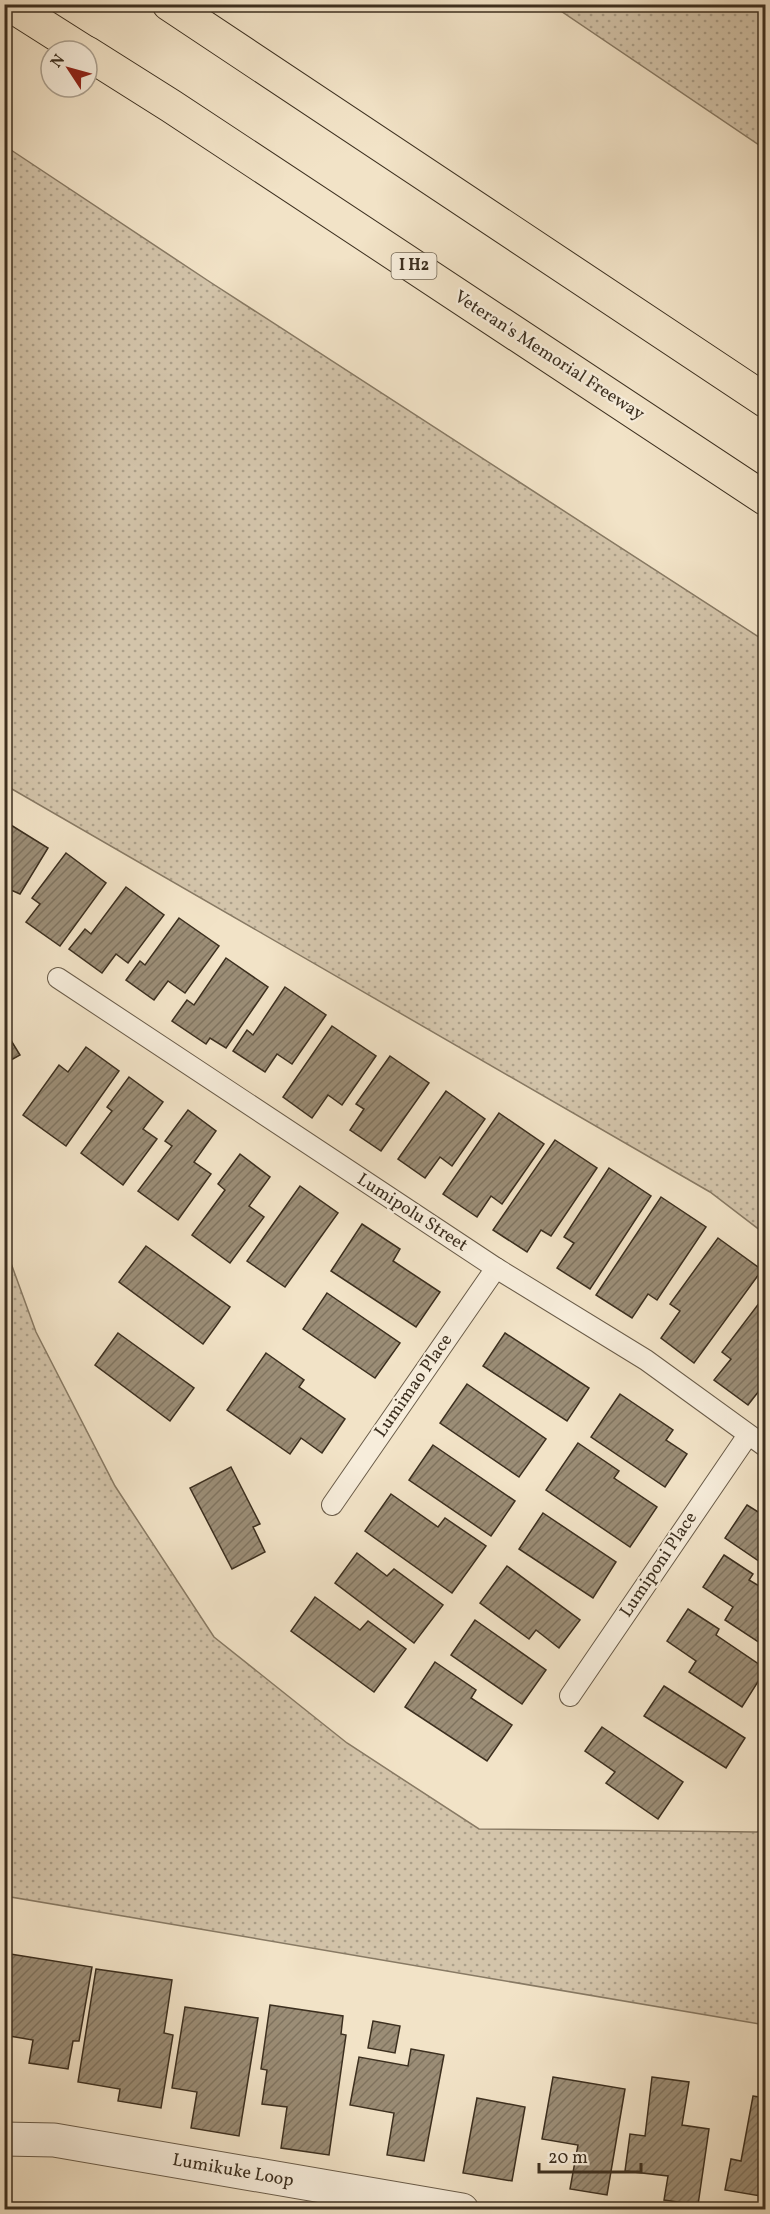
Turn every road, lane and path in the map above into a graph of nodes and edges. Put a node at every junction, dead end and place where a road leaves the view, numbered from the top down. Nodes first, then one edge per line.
1 (9, 4) edge
2 (169, 4) edge
3 (64, 39) edge
4 (99, 61) edge
5 (765, 401) edge
6 (757, 494) edge
7 (58, 978) dead end
8 (496, 1268) junction
9 (748, 1435) junction
10 (765, 1448) edge
11 (332, 1505) dead end
12 (570, 1696) dead end
13 (4, 2139) edge
14 (462, 2210) edge

1 - 3 highway, Veteran's Memorial Freeway / I H2
2 - 5 highway
4 - 6 highway, Veteran's Memorial Freeway / I H2
7 - 8 lane, Lumipolu Street
8 - 9 lane, Lumipolu Street
8 - 11 lane, Lumimao Place
9 - 10 lane, Lumipolu Street
9 - 12 lane, Lumiponi Place
13 - 14 street, Lumikuke Loop

